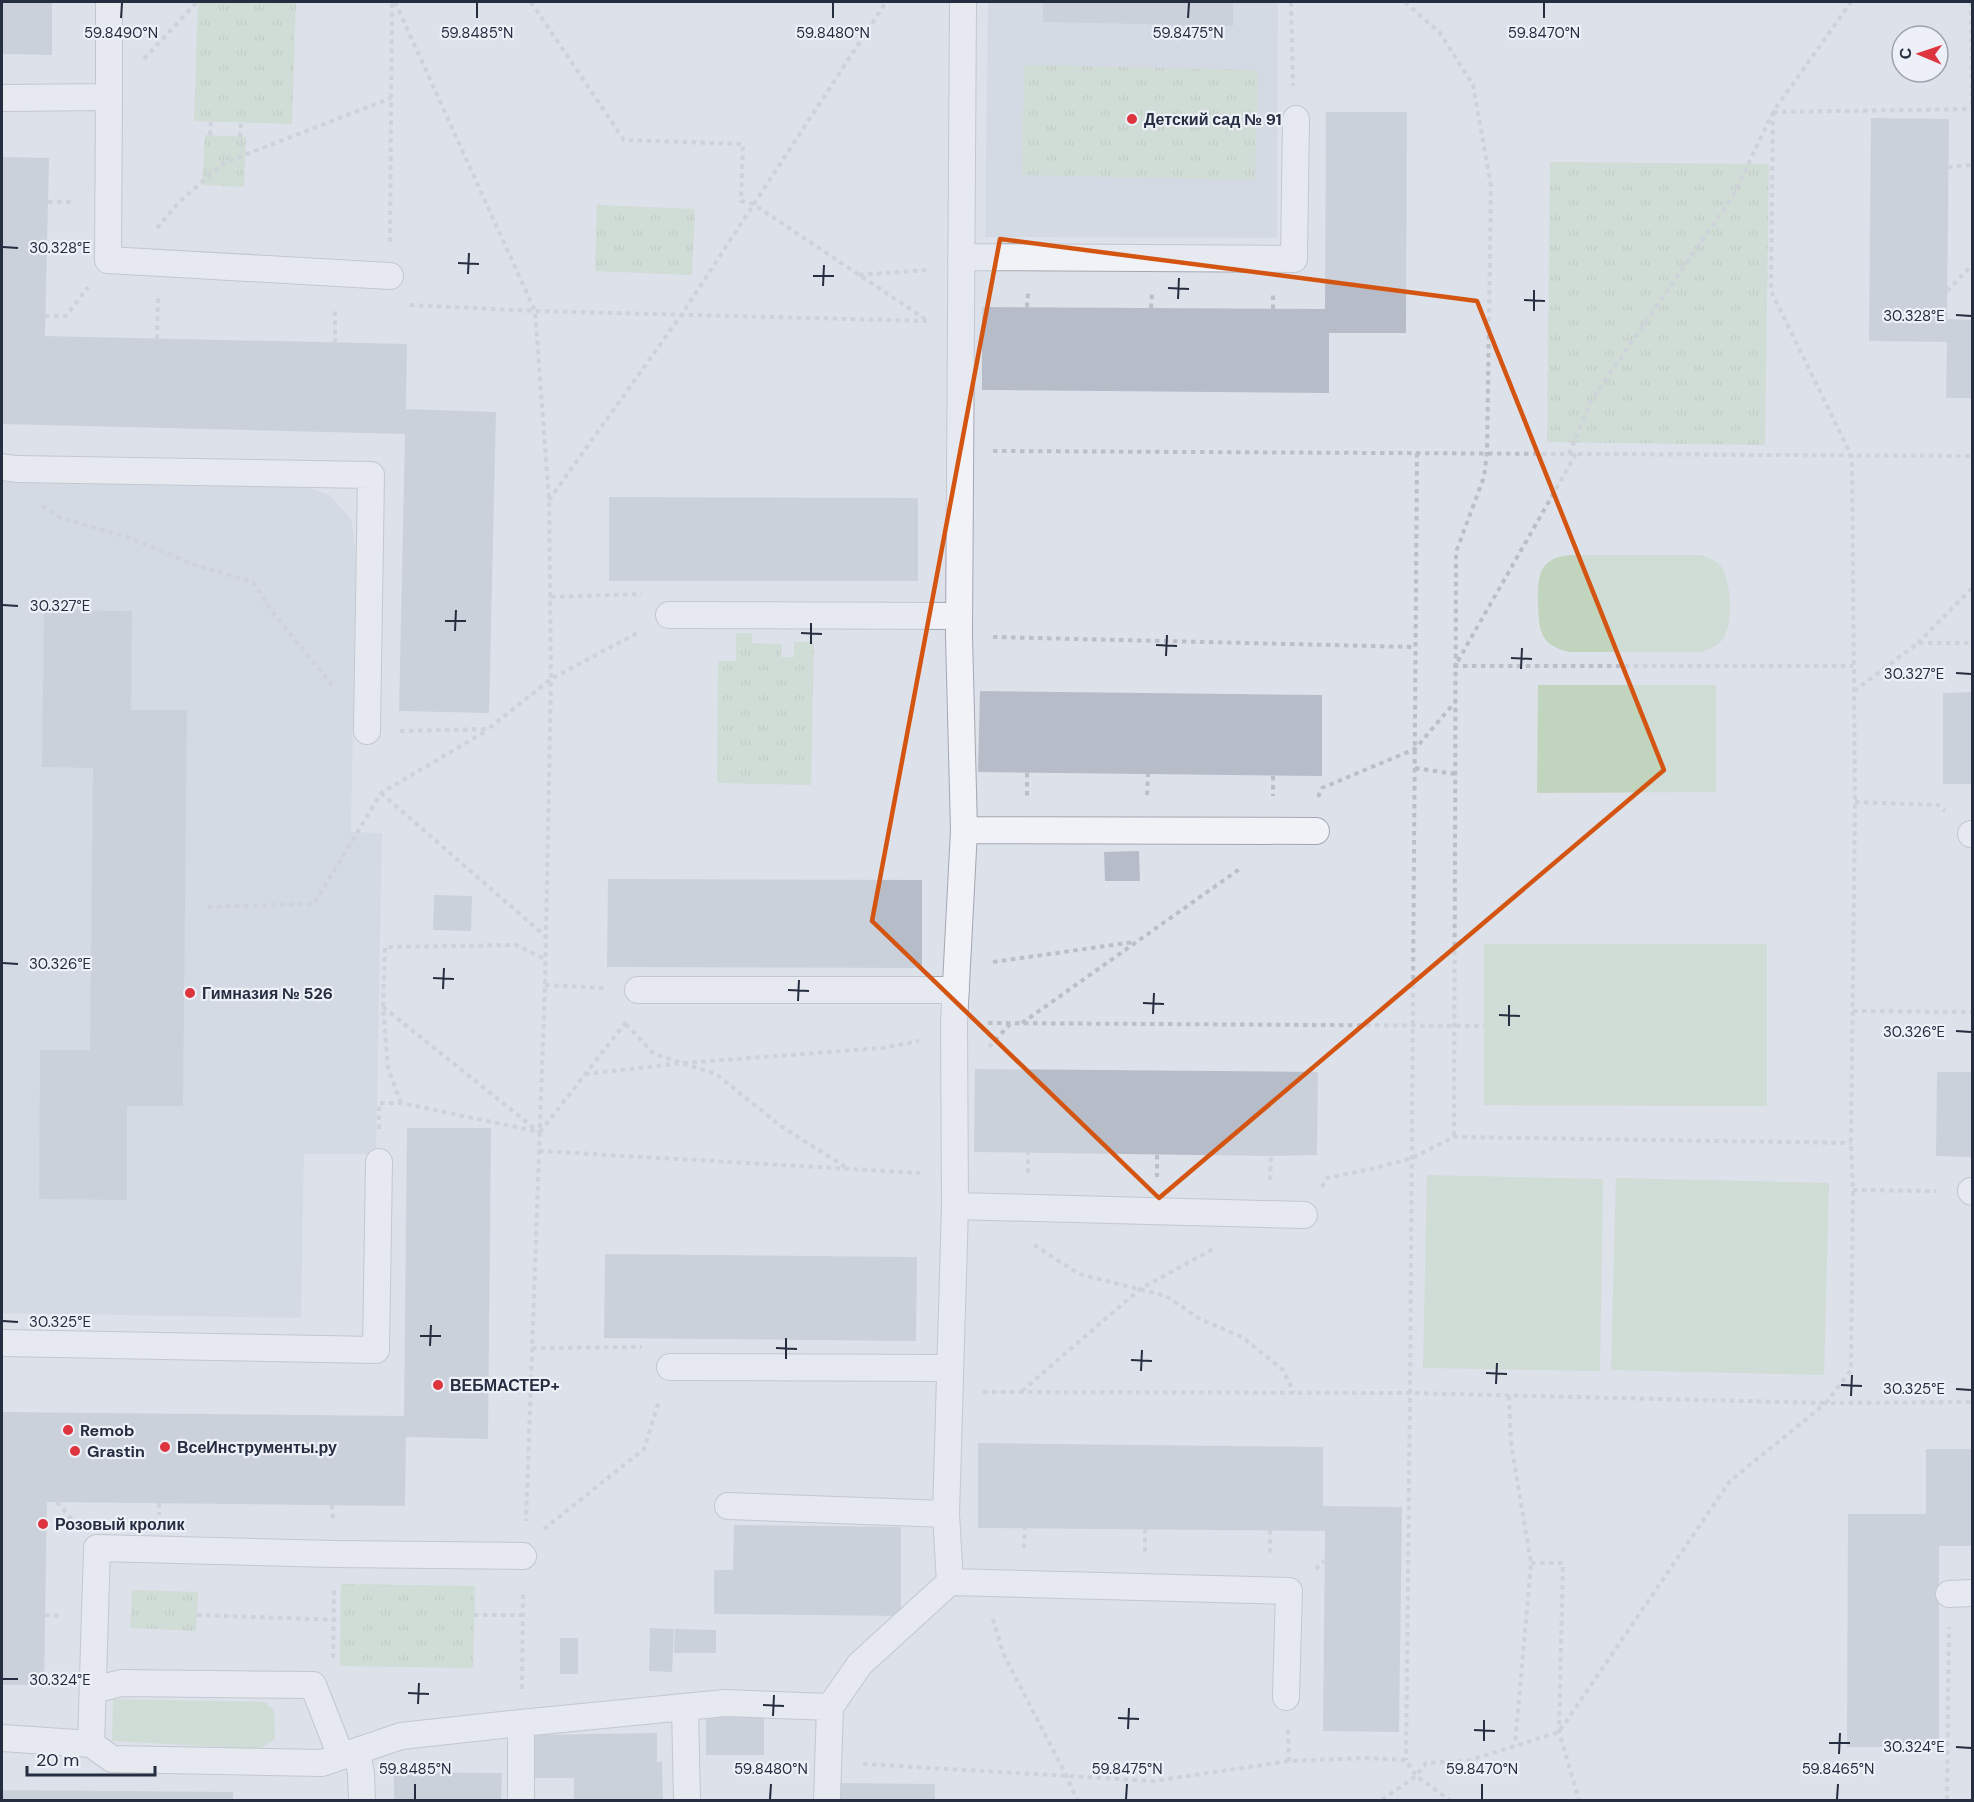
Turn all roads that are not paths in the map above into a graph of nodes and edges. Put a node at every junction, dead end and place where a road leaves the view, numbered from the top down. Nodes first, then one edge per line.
1 (109, 2) edge
2 (963, 2) edge
3 (109, 97) junction
4 (2, 98) edge
5 (1296, 119) road end
6 (961, 257) junction
7 (390, 276) road end
8 (2, 467) edge
9 (669, 615) road end
10 (959, 626) junction
11 (367, 719) road end
12 (964, 830) junction
13 (1309, 831) road end
14 (956, 979) junction
15 (645, 990) road end
16 (379, 1162) road end
17 (955, 1206) junction
18 (1304, 1215) road end
19 (2, 1343) edge
20 (670, 1367) road end
21 (950, 1368) junction
22 (728, 1506) dead end
23 (946, 1514) junction
24 (524, 1548) road end
25 (950, 1582) junction
26 (94, 1690) junction
27 (1286, 1696) dead end
28 (685, 1707) junction
29 (830, 1707) junction
30 (521, 1723) junction
31 (2, 1738) edge
32 (92, 1744) junction
33 (349, 1754) junction
34 (362, 1800) edge
35 (521, 1800) edge
36 (687, 1800) edge
37 (826, 1800) edge

1 - 3 lane
2 - 6 lane
3 - 4 lane
3 - 7 lane
5 - 6 lane
6 - 10 lane
8 - 11 lane
9 - 10 lane
10 - 12 lane
12 - 13 lane
12 - 14 lane
14 - 15 lane
14 - 17 lane
16 - 19 lane
17 - 18 lane
17 - 21 lane
20 - 21 lane
21 - 23 lane
22 - 23 lane
23 - 25 lane
24 - 26 lane
25 - 27 lane
25 - 29 lane
26 - 32 lane
26 - 33 lane
28 - 29 lane
28 - 30 lane
28 - 36 lane
29 - 37 lane
30 - 33 lane
30 - 35 lane
31 - 32 lane
32 - 33 lane
33 - 34 lane

